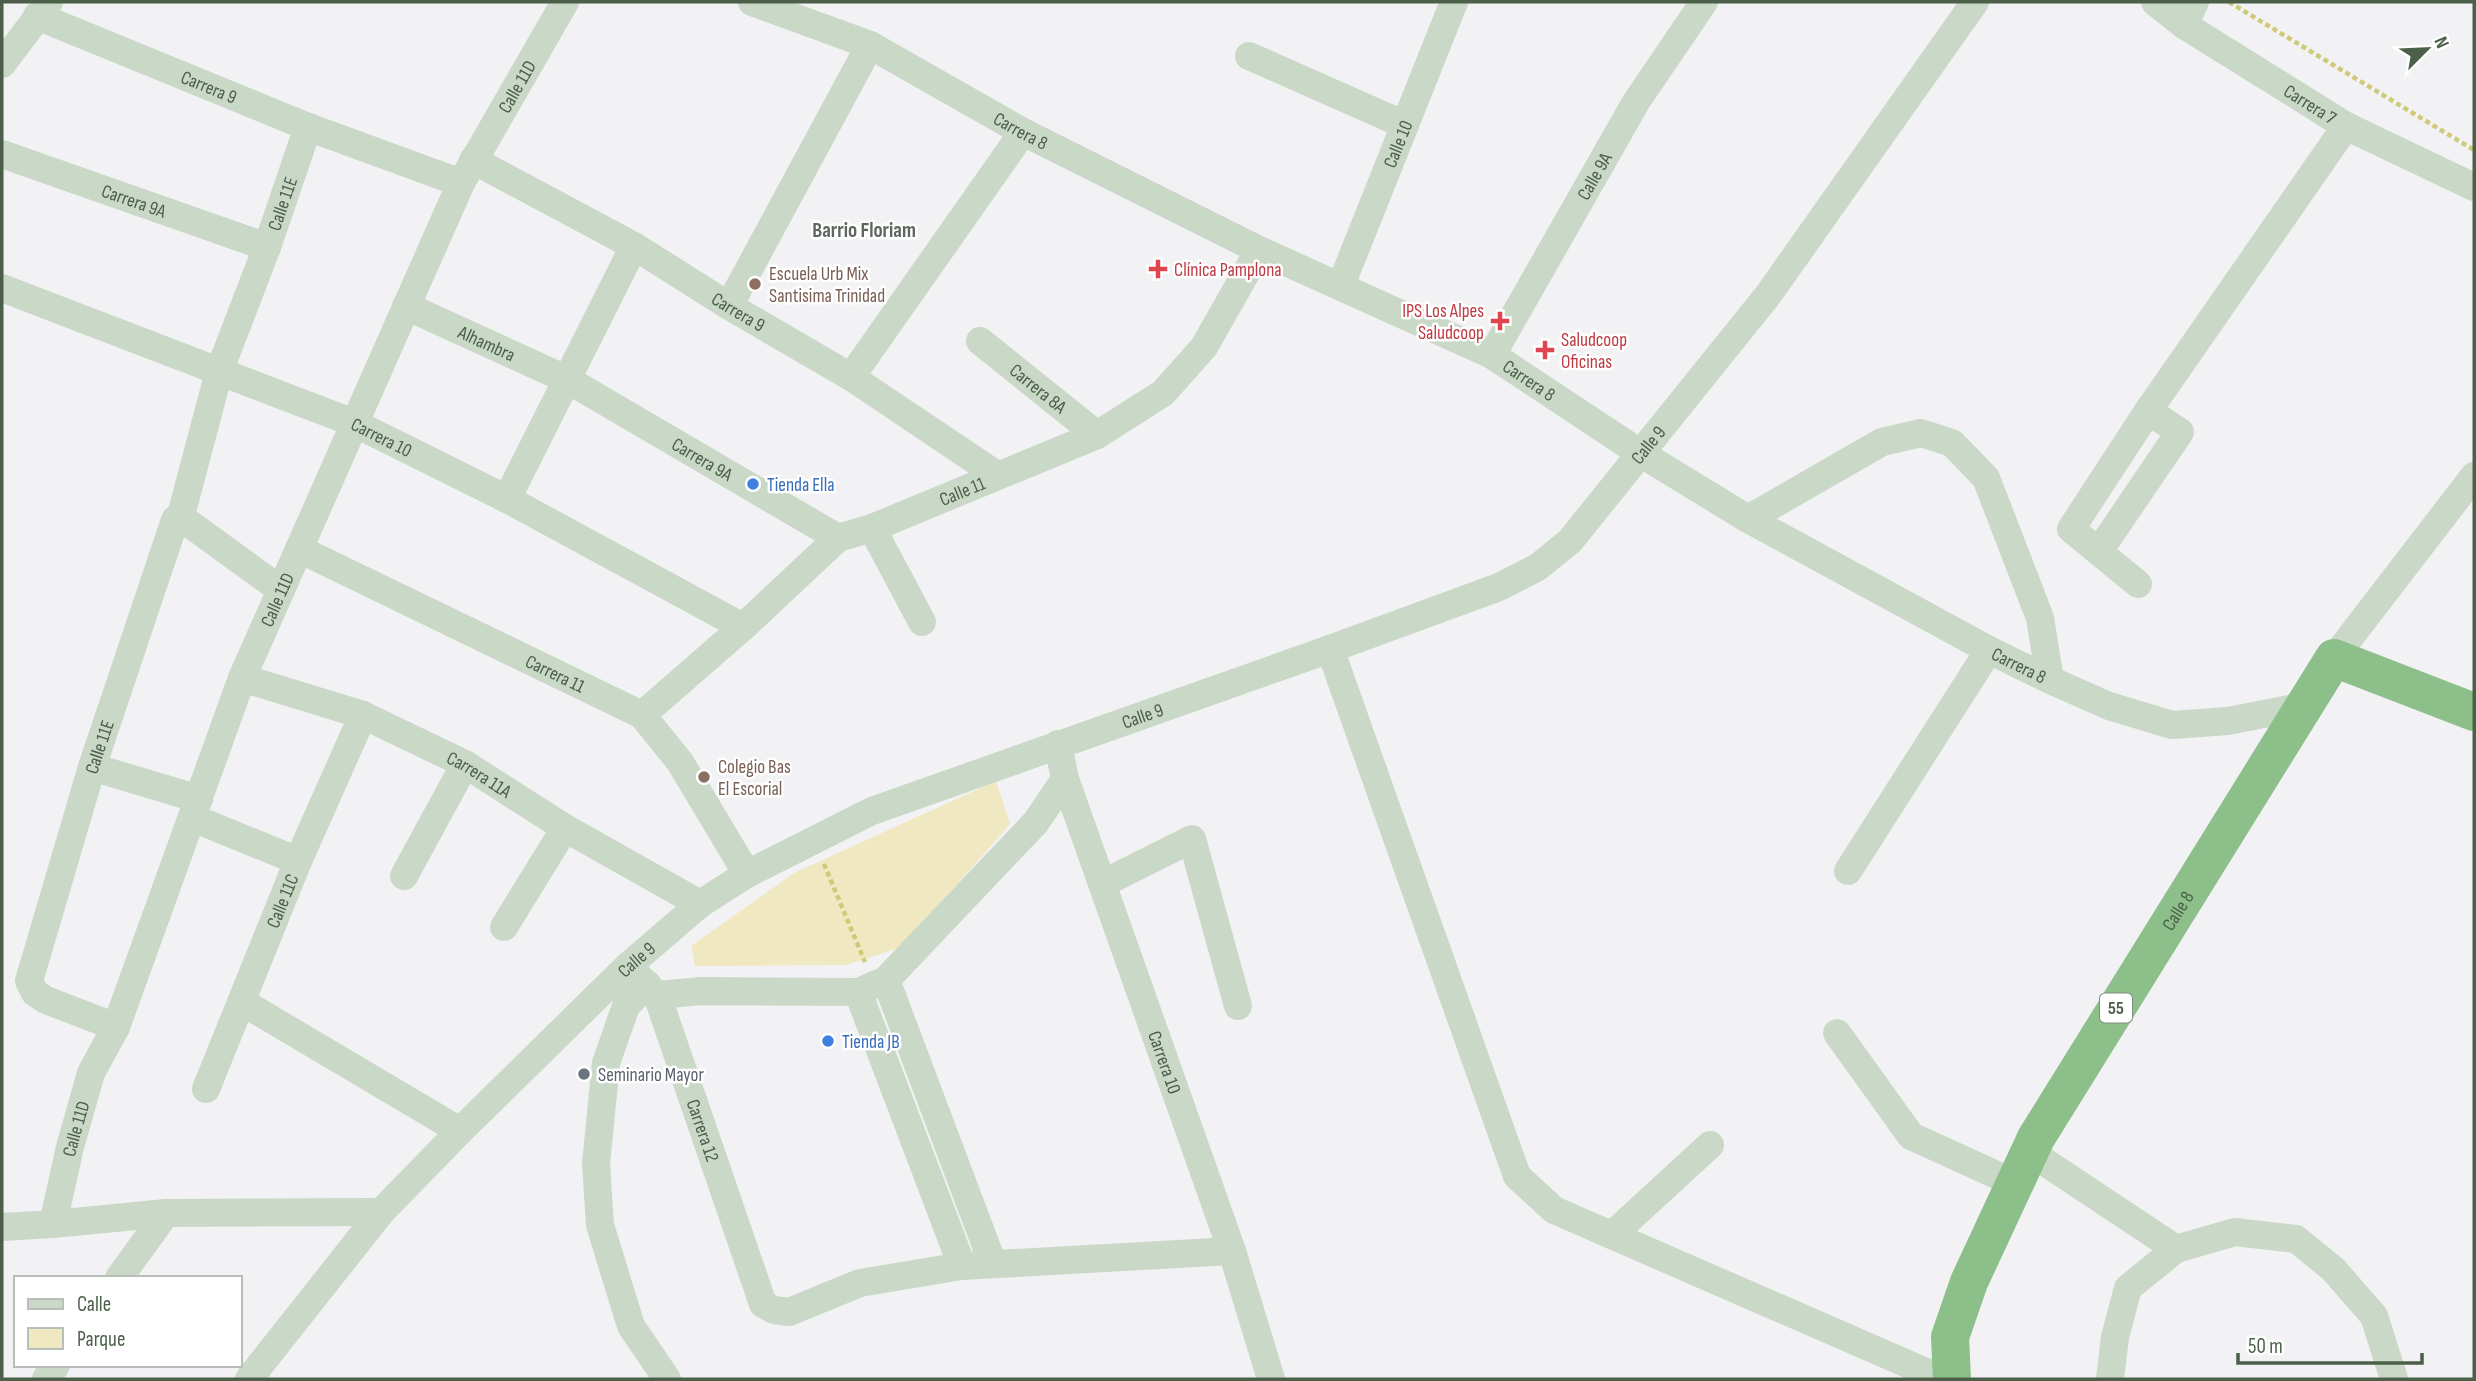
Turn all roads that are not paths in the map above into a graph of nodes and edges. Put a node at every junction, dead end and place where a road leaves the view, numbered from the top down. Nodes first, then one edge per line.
1 (565, 2) edge
2 (752, 2) edge
3 (1454, 2) edge
4 (1704, 2) edge
5 (1975, 2) edge
6 (2155, 2) edge
7 (43, 9) edge
8 (2189, 13) edge
9 (870, 45) junction
10 (1249, 56) dead end
11 (2, 64) edge
12 (1405, 125) junction
13 (2346, 126) junction
14 (308, 127) junction
15 (1023, 132) junction
16 (2, 154) edge
17 (467, 172) junction
18 (2474, 187) edge
19 (634, 246) junction
20 (267, 247) junction
21 (1259, 250) junction
22 (1341, 285) junction
23 (2, 288) edge
24 (406, 306) junction
25 (729, 306) junction
26 (980, 341) dead end
27 (1492, 355) junction
28 (219, 372) junction
29 (851, 377) junction
30 (568, 380) junction
31 (2148, 411) junction
32 (354, 423) junction
33 (1097, 435) junction
34 (1640, 453) junction
35 (997, 475) junction
36 (2474, 476) edge
37 (507, 499) junction
38 (182, 519) junction
39 (1748, 519) junction
40 (872, 528) junction
41 (838, 538) junction
42 (299, 549) junction
43 (2099, 551) junction
44 (2138, 584) dead end
45 (281, 590) junction
46 (922, 622) dead end
47 (743, 627) junction
48 (1330, 649) junction
49 (1989, 650) junction
50 (2334, 658) junction
51 (242, 678) junction
52 (2050, 680) junction
53 (2304, 706) junction
54 (2474, 712) edge
55 (363, 715) junction
56 (642, 715) junction
57 (1058, 744) junction
58 (465, 764) junction
59 (92, 768) junction
60 (1065, 779) junction
61 (196, 808) junction
62 (565, 828) junction
63 (298, 861) junction
64 (1848, 871) dead end
65 (747, 874) junction
66 (404, 876) dead end
67 (1102, 884) junction
68 (700, 904) junction
69 (504, 927) dead end
70 (644, 981) junction
71 (873, 986) junction
72 (242, 1002) junction
73 (1238, 1006) dead end
74 (116, 1027) junction
75 (1837, 1033) dead end
76 (205, 1090) dead end
77 (460, 1131) junction
78 (1710, 1145) dead end
79 (2022, 1167) junction
80 (381, 1212) junction
81 (166, 1213) junction
82 (53, 1224) junction
83 (2, 1227) edge
84 (1612, 1235) junction
85 (2176, 1249) junction
86 (1232, 1251) junction
87 (993, 1264) junction
88 (962, 1266) junction
89 (120, 1276) edge
90 (1261, 1375) edge
91 (248, 1379) edge
92 (667, 1379) edge
93 (1942, 1379) edge
94 (1952, 1379) edge
95 (2110, 1379) edge
96 (2394, 1379) edge

1 - 17 street, Calle 11D
2 - 9 street, Carrera 8
3 - 12 street, Calle 10
4 - 27 street, Calle 9A
5 - 34 street, Calle 9
6 - 8 street, Carrera 7
7 - 11 street
7 - 14 street, Carrera 9
8 - 13 street, Carrera 7
9 - 15 street, Carrera 8
9 - 25 street
10 - 12 street
12 - 22 street, Calle 10
13 - 18 street, Carrera 7
13 - 31 street
14 - 17 street, Carrera 9
14 - 20 street, Calle 11E
15 - 21 street, Carrera 8
15 - 29 street
16 - 20 street, Carrera 9A
17 - 19 street, Carrera 9
17 - 24 street, Calle 11D
19 - 25 street, Carrera 9
19 - 30 street
20 - 28 street, Calle 11E
21 - 22 street, Carrera 8
21 - 33 street, Calle 11
22 - 27 street, Carrera 8
23 - 28 street, Carrera 10
24 - 30 street, Alhambra
24 - 32 street, Calle 11D
25 - 29 street, Carrera 9
26 - 33 street, Carrera 8A
27 - 34 street, Carrera 8
28 - 32 street, Carrera 10
28 - 38 street, Calle 11E
29 - 35 street, Carrera 9
30 - 37 street
30 - 41 street, Carrera 9A
31 - 43 street
31 - 43 street
32 - 37 street, Carrera 10
32 - 42 street, Calle 11D
33 - 35 street, Calle 11
34 - 39 street, Carrera 8
34 - 48 street, Calle 9
35 - 40 street, Calle 11
36 - 50 street, Calle 8
37 - 47 street, Carrera 10
38 - 45 street
38 - 59 street, Calle 11E
39 - 49 street, Carrera 8
39 - 52 street
40 - 41 street, Calle 11
40 - 46 street
41 - 47 street, Calle 11
42 - 45 street, Calle 11D
42 - 56 street, Carrera 11
43 - 44 street
45 - 51 street, Calle 11D
47 - 56 street, Calle 11
48 - 57 street, Calle 9
48 - 84 street
49 - 52 street, Carrera 8
49 - 64 street
50 - 53 highway, Calle 8 / 55
50 - 54 highway
51 - 55 street, Carrera 11A
51 - 61 street, Calle 11D
52 - 53 street, Carrera 8
53 - 79 highway, Calle 8 / 55
55 - 58 street, Carrera 11A
55 - 63 street, Calle 11C
56 - 65 street, Carrera 11
57 - 60 street, Carrera 10
57 - 65 street, Calle 9
58 - 62 street, Carrera 11A
58 - 66 street
59 - 61 street
59 - 74 street, Calle 11E
60 - 67 street, Carrera 10
60 - 71 street
61 - 63 street
61 - 74 street, Calle 11D
62 - 68 street, Carrera 11A
62 - 69 street
63 - 72 street, Calle 11C
65 - 68 street, Calle 9
67 - 73 street
67 - 86 street, Carrera 10
68 - 70 street, Calle 9
70 - 71 street
70 - 77 street, Calle 9
70 - 88 street, Carrera 12
70 - 92 street
71 - 87 street
71 - 88 street
72 - 76 street, Calle 11C
72 - 77 street
74 - 82 street, Calle 11D
75 - 79 street
77 - 80 street, Calle 9
78 - 84 street
79 - 85 street
79 - 94 highway, Calle 8 / 55
80 - 81 street
80 - 91 street, Calle 9
81 - 82 street
81 - 89 street
82 - 83 street
84 - 93 street
85 - 95 street
85 - 96 street
86 - 87 street
86 - 90 street, Carrera 10
87 - 88 street

